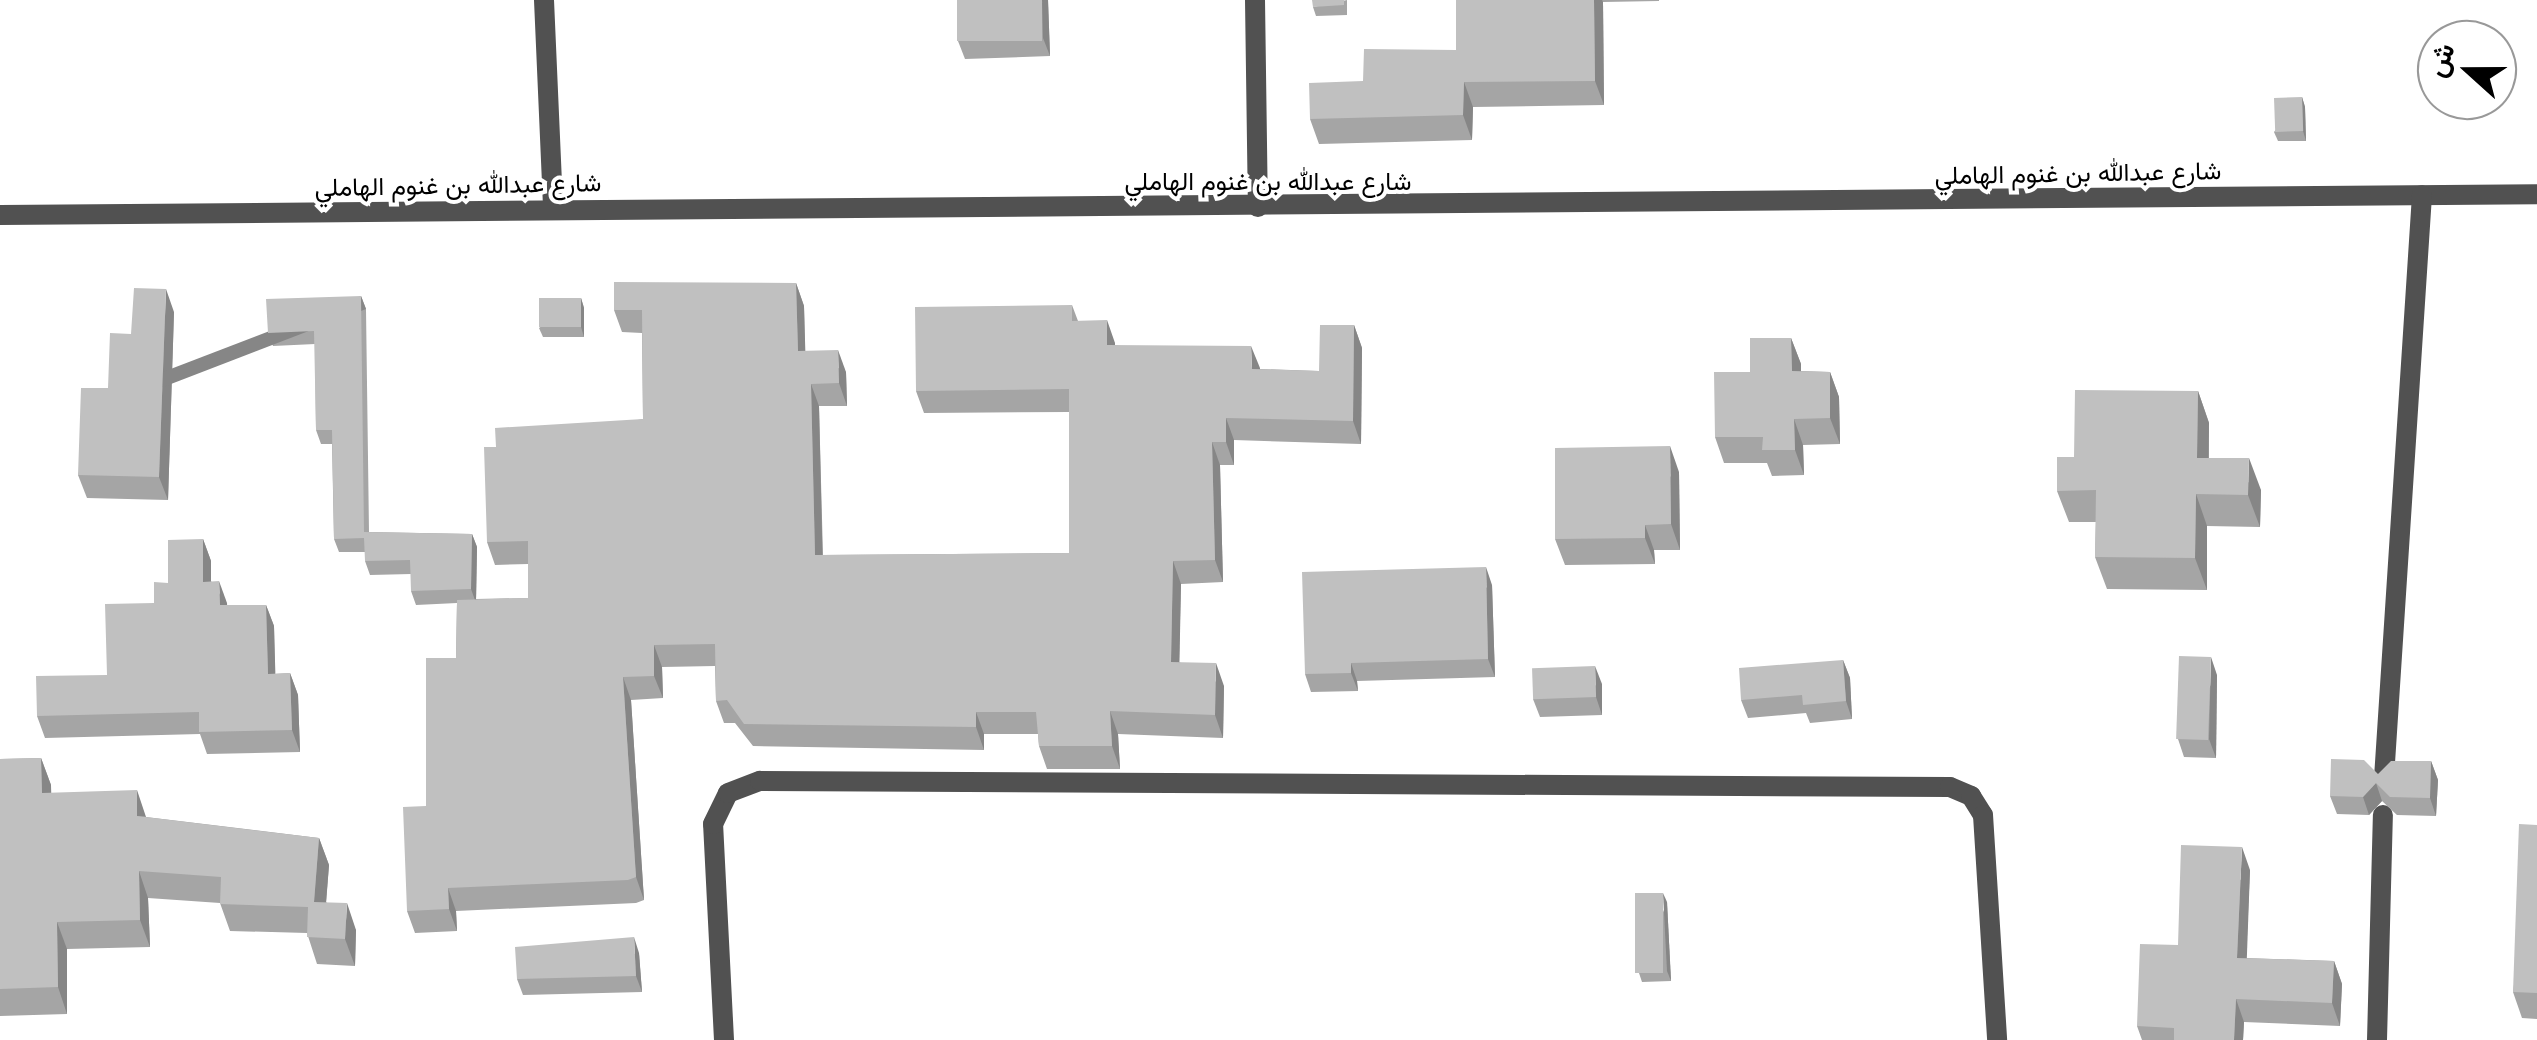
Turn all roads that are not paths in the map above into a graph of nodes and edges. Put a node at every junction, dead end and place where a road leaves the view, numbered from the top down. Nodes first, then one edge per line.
1 (544, 0) edge
2 (1255, 0) edge
3 (2537, 194) edge
4 (2422, 195) junction
5 (1258, 207) junction
6 (553, 210) junction
7 (0, 214) edge
8 (2384, 778) edge
9 (2383, 815) dead end
10 (724, 1040) edge
11 (1998, 1040) edge
12 (2378, 1040) edge

1 - 6 street
2 - 5 street
3 - 4 street, شارع عبدالله بن غنوم الهاملي
4 - 5 street, شارع عبدالله بن غنوم الهاملي
4 - 8 street
5 - 6 street, شارع عبدالله بن غنوم الهاملي
6 - 7 street, شارع عبدالله بن غنوم الهاملي
9 - 12 street
10 - 11 street

